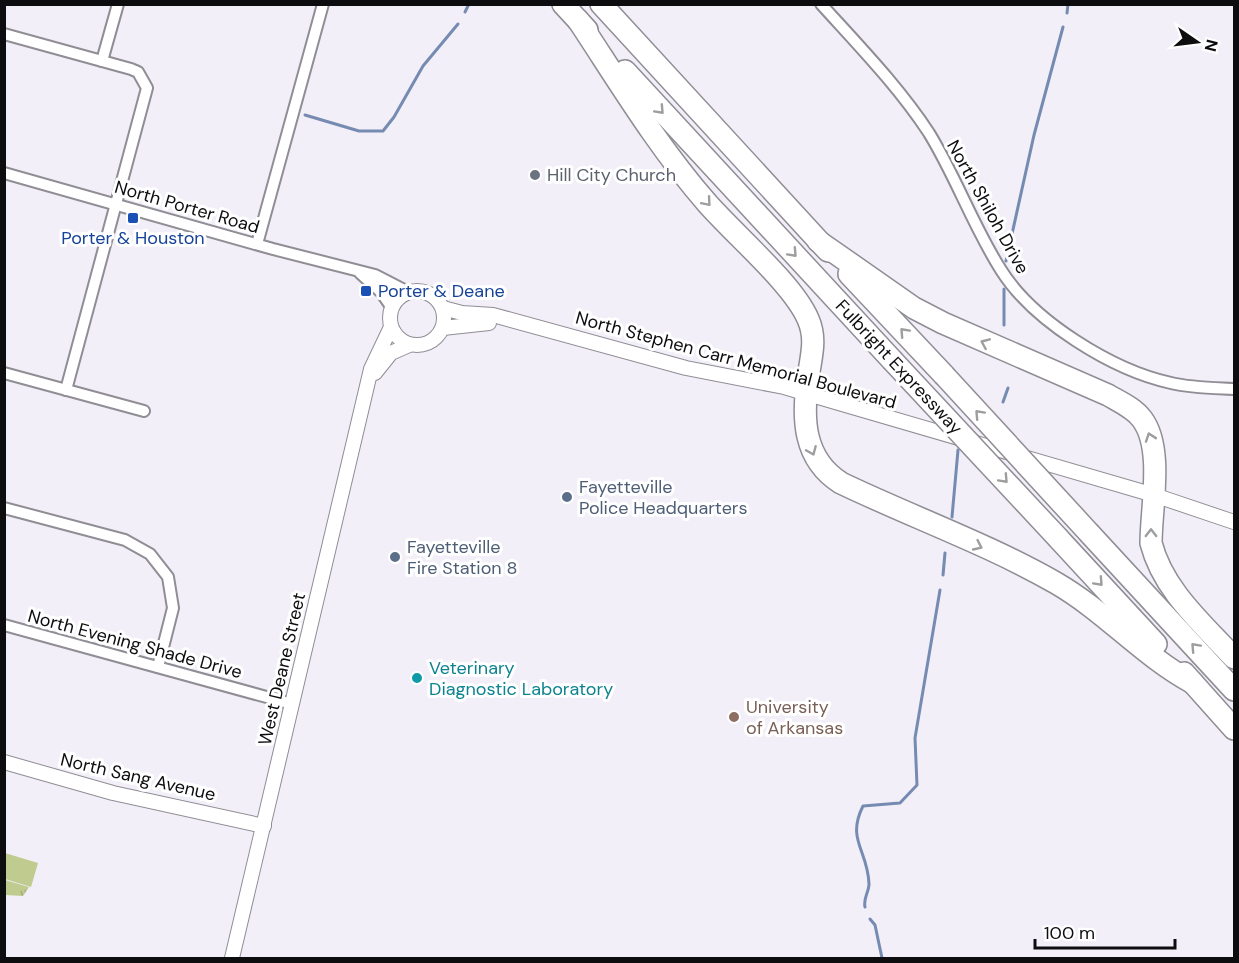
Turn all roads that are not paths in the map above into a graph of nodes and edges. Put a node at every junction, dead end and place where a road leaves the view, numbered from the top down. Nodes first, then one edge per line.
1 (118, 4) edge
2 (323, 4) edge
3 (563, 4) edge
4 (601, 4) edge
5 (821, 4) edge
6 (578, 21) junction
7 (4, 34) edge
8 (102, 61) junction
9 (4, 173) edge
10 (118, 205) junction
11 (818, 241) junction
12 (257, 244) junction
13 (360, 273) junction
14 (406, 291) junction
15 (392, 308) junction
16 (443, 308) junction
17 (503, 319) junction
18 (391, 327) junction
19 (443, 328) junction
20 (410, 345) junction
21 (4, 373) edge
22 (366, 388) junction
23 (1234, 389) edge
24 (66, 390) junction
25 (806, 394) junction
26 (144, 411) dead end
27 (1154, 495) junction
28 (4, 508) edge
29 (1234, 522) edge
30 (4, 625) edge
31 (1234, 658) edge
32 (158, 667) junction
33 (1193, 683) junction
34 (1234, 690) edge
35 (292, 704) junction
36 (1234, 729) edge
37 (4, 762) edge
38 (264, 825) junction
39 (232, 958) edge

1 - 8 street
2 - 12 street
3 - 6 highway, Fulbright Expressway
4 - 11 highway, Fulbright Expressway
5 - 23 street, North Shiloh Drive
6 -> 25 highway
6 -> 33 highway, Fulbright Expressway, bridge
7 - 8 street
8 - 10 street
9 - 10 street, North Porter Road
10 - 12 street, North Porter Road
10 - 24 street
27 -> 11 highway
34 -> 11 highway, Fulbright Expressway, bridge
12 - 13 street, North Porter Road
13 - 14 street, North Porter Road
13 - 15 street, North Porter Road
14 - 15 street
14 - 16 street
15 - 18 street
16 - 17 street, North Stephen Carr Memorial Boulevard
16 - 19 street
17 - 19 street, North Stephen Carr Memorial Boulevard
17 - 25 street, North Stephen Carr Memorial Boulevard
18 - 20 street
18 - 22 street, West Deane Street
19 - 20 street
20 - 22 street, West Deane Street
21 - 24 street
22 - 35 street, West Deane Street
24 - 26 street
25 - 27 street, North Stephen Carr Memorial Boulevard
25 -> 33 highway
27 - 29 street, North Stephen Carr Memorial Boulevard
31 -> 27 highway
28 - 32 street
30 - 32 street, North Evening Shade Drive
32 - 35 street, North Evening Shade Drive
33 - 36 highway, Fulbright Expressway
35 - 38 street, West Deane Street
37 - 38 street, North Sang Avenue
38 - 39 street, West Deane Street

